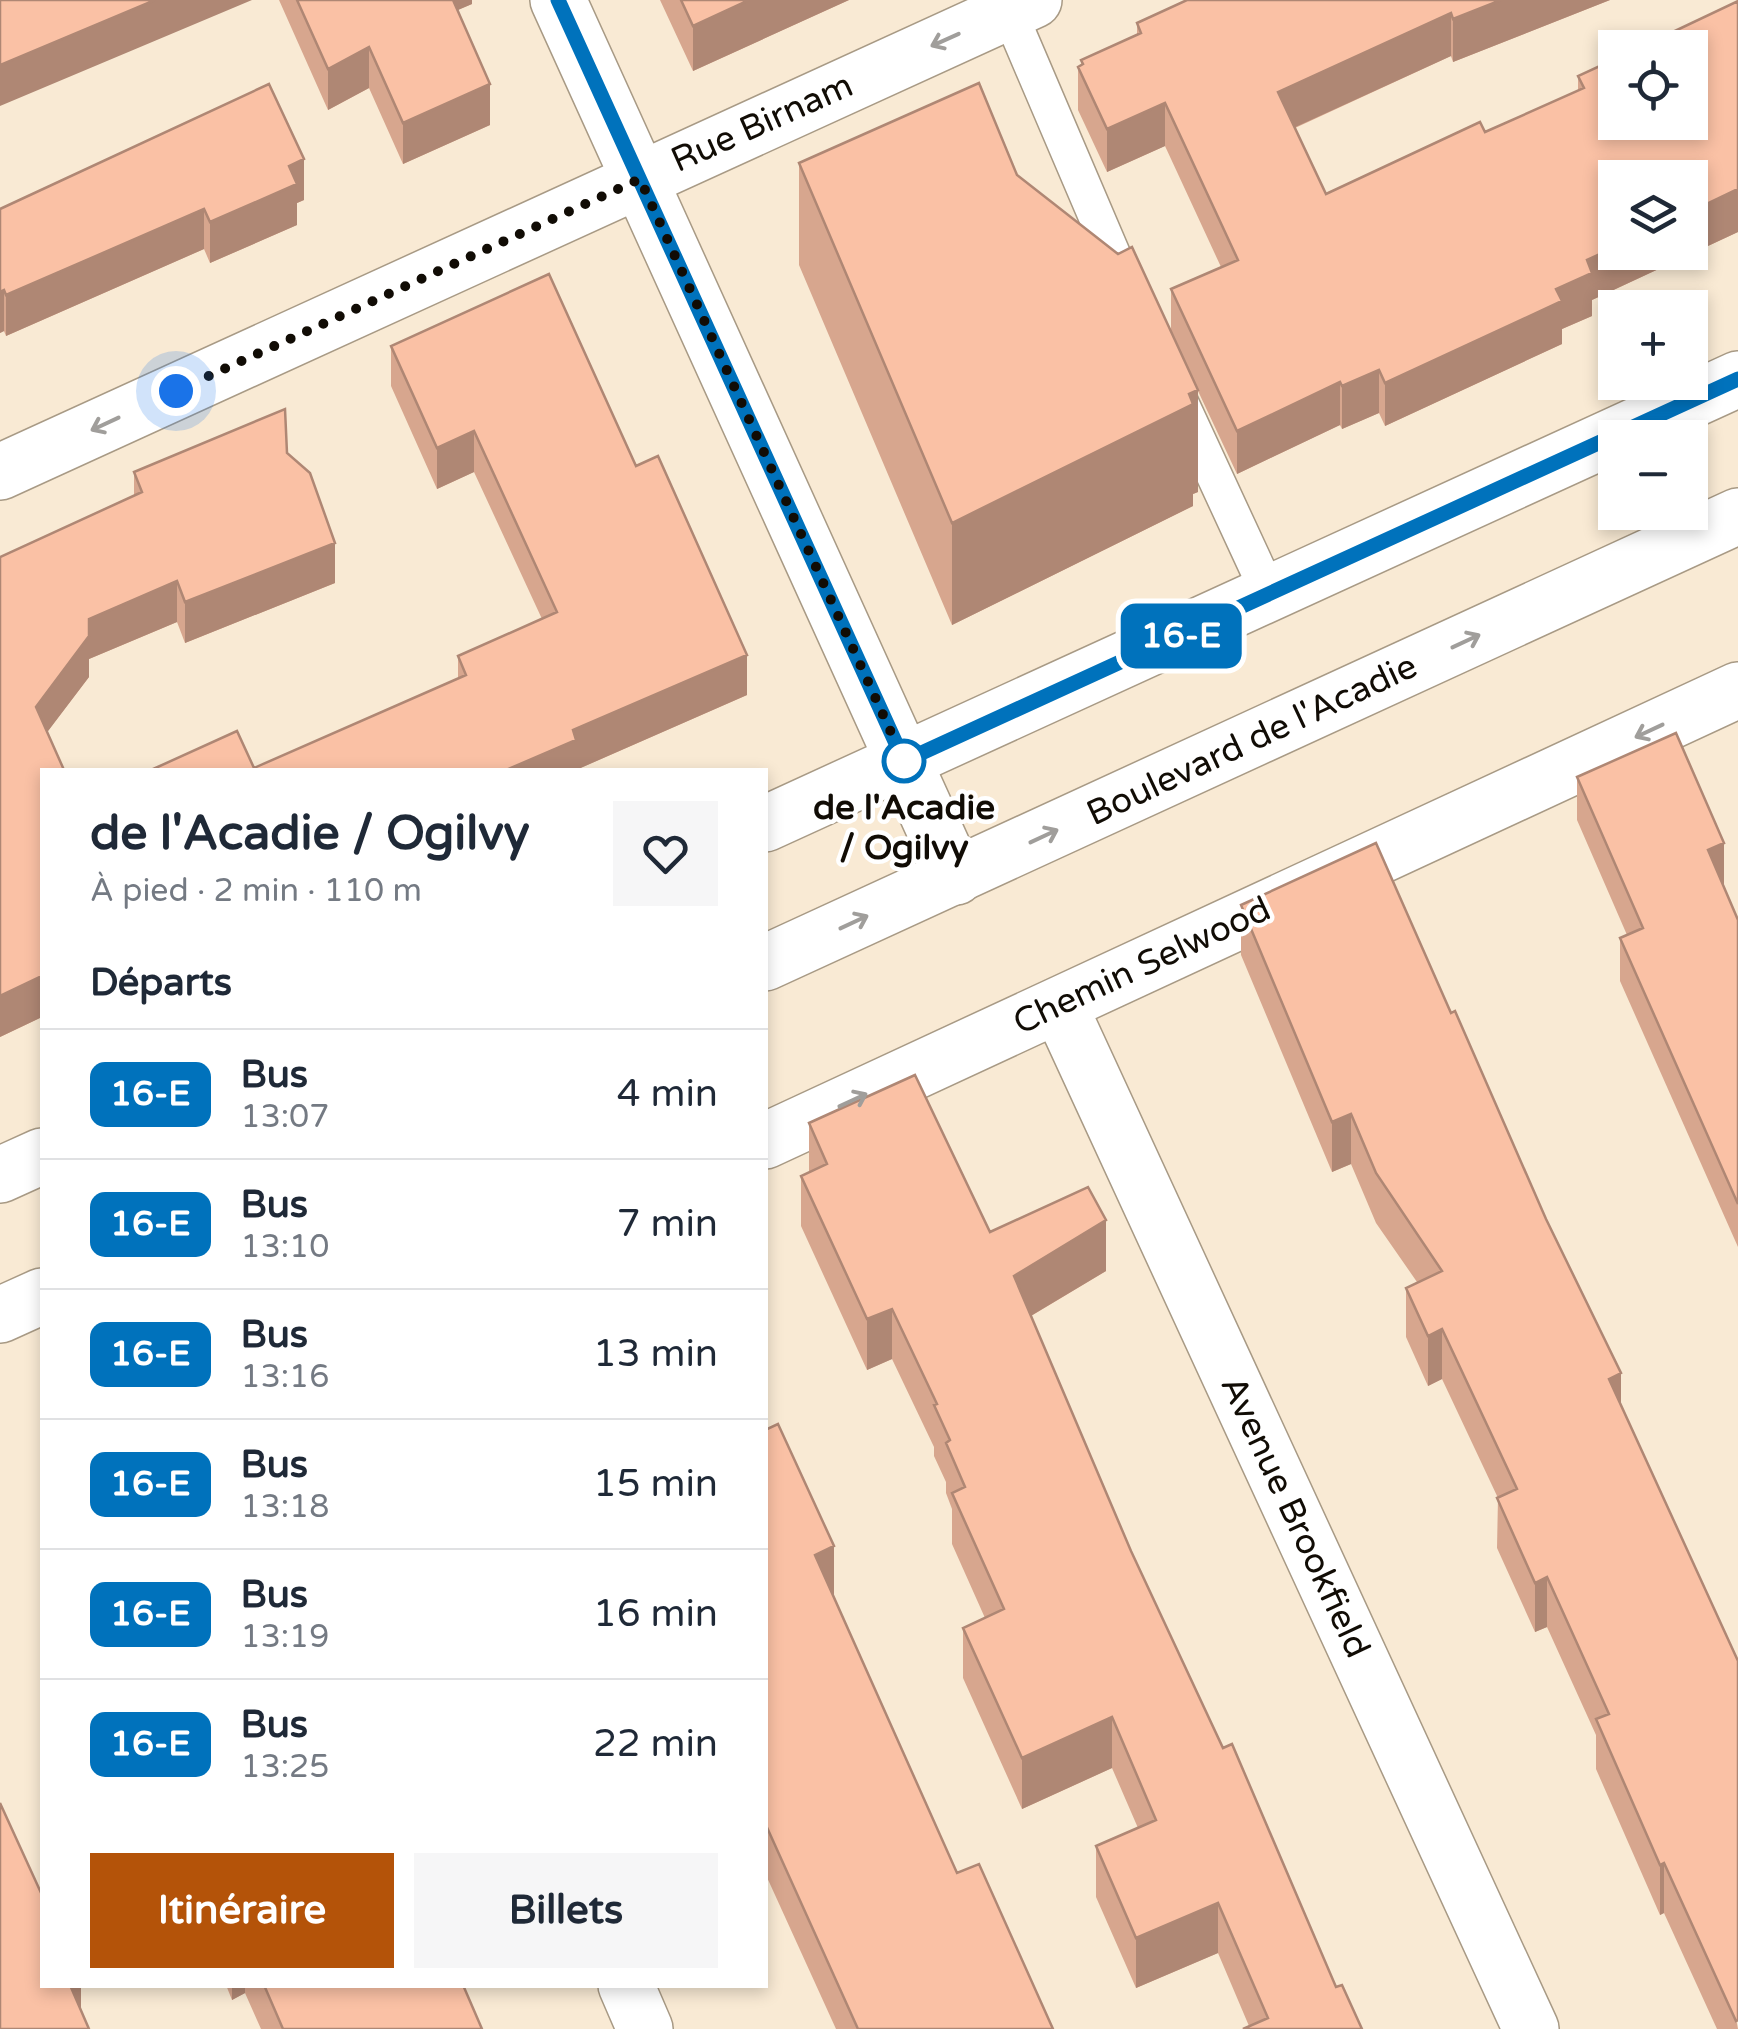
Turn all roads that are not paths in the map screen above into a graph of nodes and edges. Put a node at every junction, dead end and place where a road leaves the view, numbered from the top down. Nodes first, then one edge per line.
1 (558, 0) edge
2 (1022, 6) edge
3 (640, 179) junction
4 (1143, 321) edge
5 (1168, 374) edge
6 (1738, 378) edge
7 (0, 472) edge
8 (1738, 516) edge
9 (1270, 596) junction
10 (1738, 690) edge
11 (904, 761) junction
12 (768, 823) edge
13 (956, 877) junction
14 (768, 962) edge
15 (1059, 1005) junction
16 (768, 1140) edge
17 (40, 1157) edge
18 (0, 1175) edge
19 (40, 1297) edge
20 (0, 1315) edge
21 (627, 1988) edge
22 (646, 2029) edge
23 (1531, 2029) edge

1 - 3 street
2 -> 3 street, Rue Birnam
2 - 4 lane
3 -> 7 street, Rue Birnam
3 - 11 street
5 - 9 lane
6 - 9 street
13 -> 8 street, Boulevard de l'Acadie
9 - 11 street
10 -> 15 street, Chemin Selwood
11 - 12 street
11 - 13 street
14 -> 13 street, Boulevard de l'Acadie
16 -> 15 street, Chemin Selwood
15 - 23 street, Avenue Brookfield
17 - 18 street
19 - 20 street
21 - 22 street

